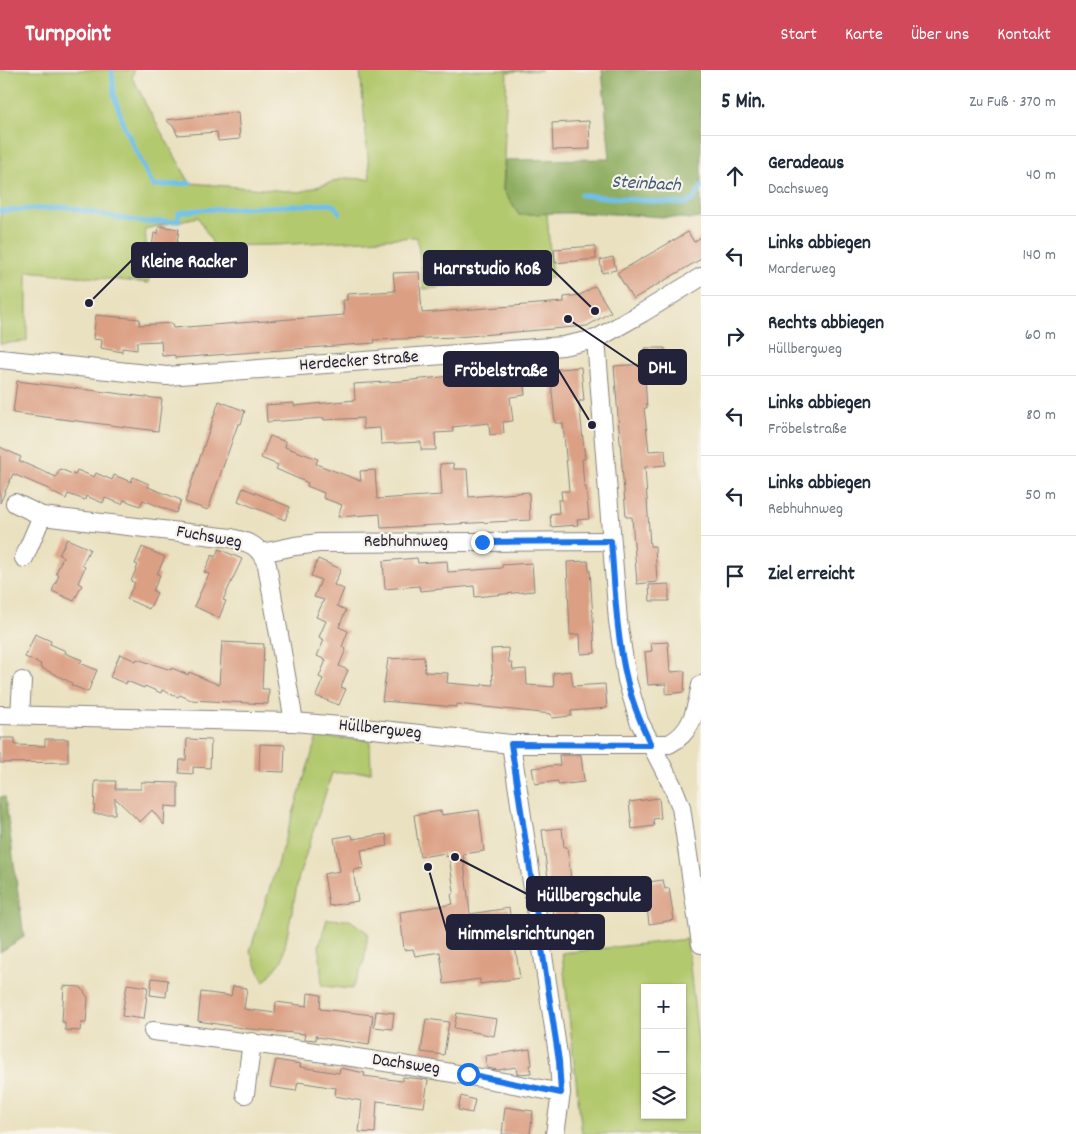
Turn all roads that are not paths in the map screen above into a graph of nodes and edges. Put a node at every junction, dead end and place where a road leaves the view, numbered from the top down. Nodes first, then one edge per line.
1 (701, 277) edge
2 (596, 339) junction
3 (0, 359) edge
4 (15, 503) dead end
5 (42, 516) junction
6 (611, 541) junction
7 (262, 553) junction
8 (24, 558) dead end
9 (22, 681) dead end
10 (701, 685) edge
11 (0, 715) edge
12 (20, 716) junction
13 (294, 722) junction
14 (511, 744) junction
15 (651, 745) junction
16 (701, 944) edge
17 (152, 1030) dead end
18 (252, 1042) junction
19 (561, 1093) junction
20 (245, 1094) dead end
21 (555, 1134) edge

1 - 2 street, Herdecker Straße
2 - 3 street, Herdecker Straße
2 - 6 street
4 - 5 street, Fuchsweg
5 - 7 street, Fuchsweg
5 - 8 street
6 - 7 street, Rebhuhnweg
6 - 15 street
7 - 13 street, Fuchsweg
9 - 12 street
10 - 15 street, Hüllbergweg
11 - 12 street, Hüllbergweg
12 - 13 street, Hüllbergweg
13 - 14 street, Hüllbergweg
14 - 15 street, Hüllbergweg
14 - 19 street
15 - 16 street
17 - 18 street, Dachsweg
18 - 19 street, Dachsweg
18 - 20 street
19 - 21 street

